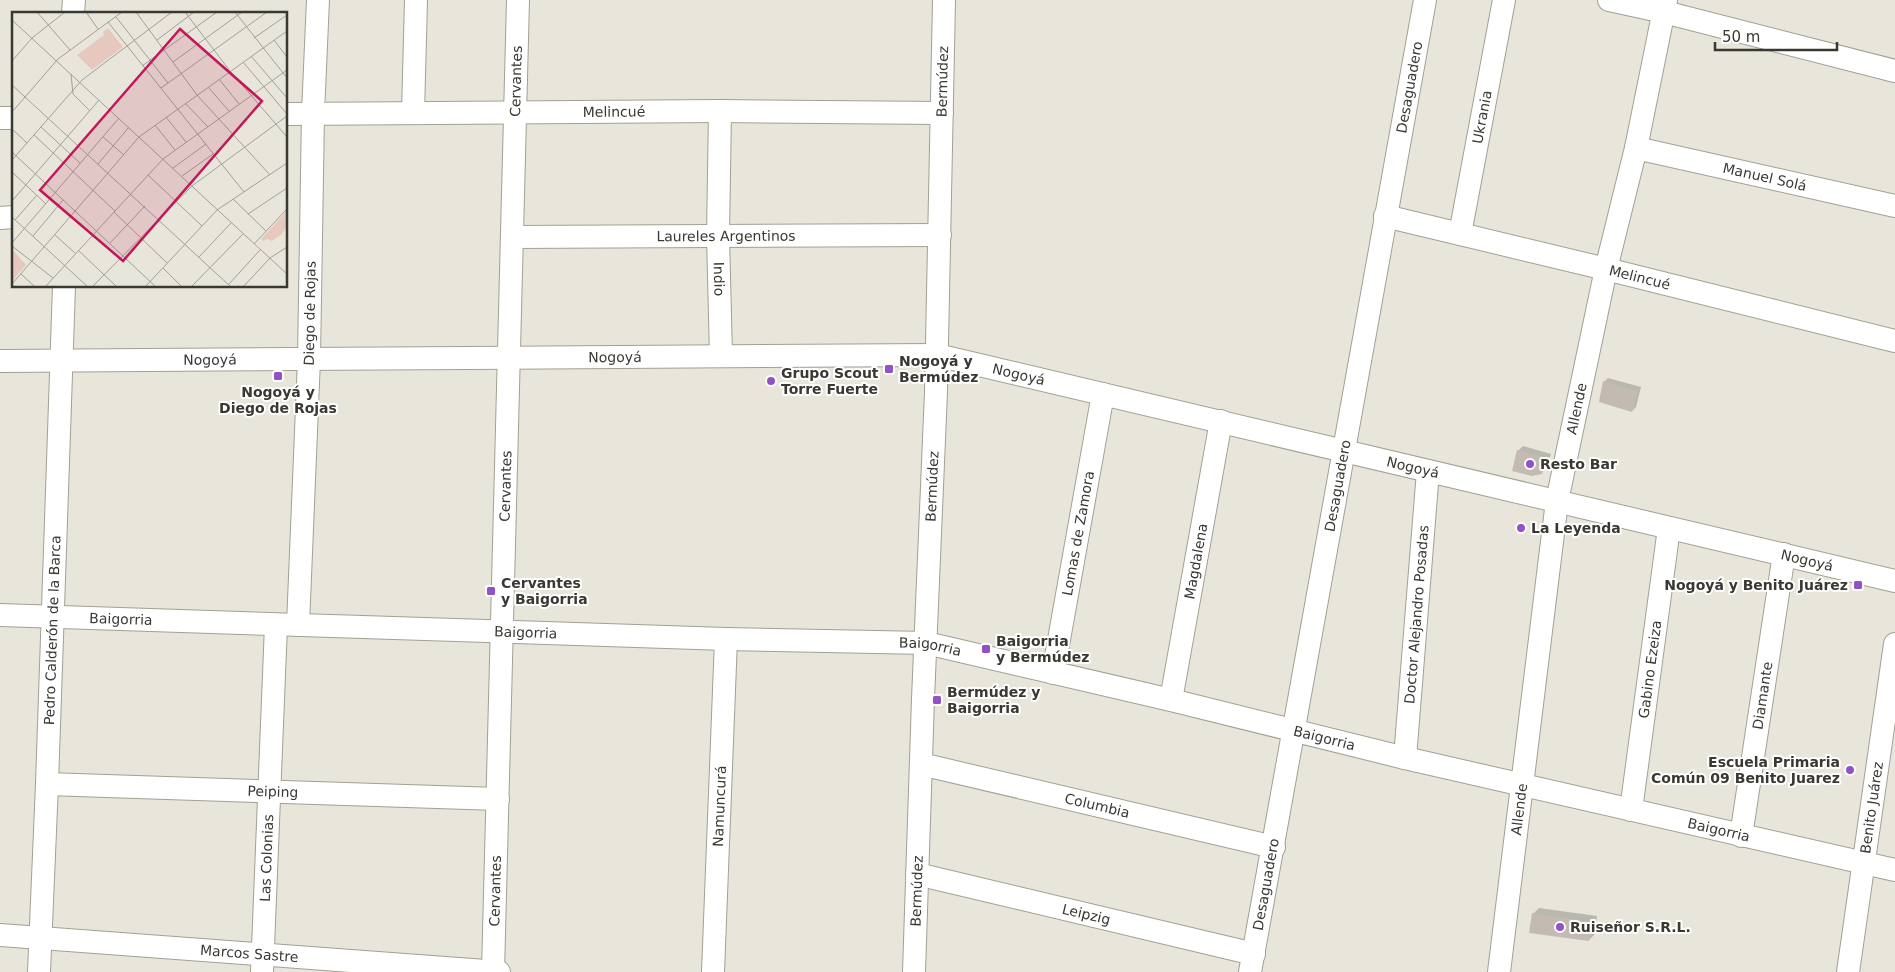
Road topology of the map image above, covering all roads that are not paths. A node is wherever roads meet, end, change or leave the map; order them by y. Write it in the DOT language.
graph roads {
  1 [pos="318,0"];
  2 [pos="416,0"];
  3 [pos="518,0"];
  4 [pos="944,0"];
  5 [pos="1425,0"];
  6 [pos="1504,0"];
  7 [pos="1609,0"];
  8 [pos="1665,6"];
  9 [pos="1895,71"];
  10 [pos="720,111"];
  11 [pos="413,112"];
  12 [pos="515,112"];
  13 [pos="313,113"];
  14 [pos="942,113"];
  15 [pos="288,114"];
  16 [pos="1636,148"];
  17 [pos="1895,206"];
  18 [pos="1385,216"];
  19 [pos="1460,234"];
  20 [pos="940,235"];
  21 [pos="718,236"];
  22 [pos="512,237"];
  23 [pos="1606,269"];
  24 [pos="64,288"];
  25 [pos="1895,341"];
  26 [pos="721,356"];
  27 [pos="937,356"];
  28 [pos="509,358"];
  29 [pos="309,359"];
  30 [pos="61,360"];
  31 [pos="0,361"];
  32 [pos="1103,394"];
  33 [pos="1220,421"];
  34 [pos="1344,452"];
  35 [pos="1428,471"];
  36 [pos="1557,501"];
  37 [pos="1669,528"];
  38 [pos="1784,554"];
  39 [pos="1895,581"];
  40 [pos="0,615"];
  41 [pos="51,616"];
  42 [pos="287,625"];
  43 [pos="502,631"];
  44 [pos="726,639"];
  45 [pos="926,643"];
  46 [pos="1895,644"];
  47 [pos="1053,673"];
  48 [pos="1171,700"];
  49 [pos="1295,731"];
  50 [pos="1405,758"];
  51 [pos="921,764"];
  52 [pos="47,784"];
  53 [pos="1521,785"];
  54 [pos="269,790"];
  55 [pos="498,799"];
  56 [pos="1630,810"];
  57 [pos="1742,836"];
  58 [pos="1274,847"];
  59 [pos="1864,862"];
  60 [pos="1895,870"];
  61 [pos="917,874"];
  62 [pos="0,935"];
  63 [pos="40,938"];
  64 [pos="262,963"];
  65 [pos="1252,963"];
  66 [pos="39,972"];
  67 [pos="493,972"];
  68 [pos="499,972"];
  69 [pos="713,972"];
  70 [pos="914,972"];
  71 [pos="1499,972"];
  72 [pos="1848,972"];
  1 -- 13 [label="street, Diego de Rojas"];
  2 -- 11 [label="street"];
  3 -- 12 [label="street, Cervantes"];
  4 -- 14 [label="street, Bermúdez"];
  5 -- 18 [label="street, Desaguadero"];
  6 -- 19 [label="street, Ukrania"];
  7 -- 8 [label="street"];
  8 -- 9 [label="street"];
  8 -- 16 [label="street, Allende"];
  10 -- 12 [label="street, Melincué"];
  10 -- 14 [label="street, Melincué"];
  10 -- 21 [label="street, Indio"];
  11 -- 12 [label="street, Melincué"];
  11 -- 13 [label="street, Melincué"];
  12 -- 22 [label="street, Cervantes"];
  13 -- 15 [label="street, Melincué"];
  13 -- 29 [label="street, Diego de Rojas"];
  14 -- 20 [label="street, Bermúdez"];
  16 -- 17 [label="street, Manuel Solá"];
  16 -- 23 [label="street, Allende"];
  18 -- 19 [label="street, Melincué"];
  18 -- 34 [label="street, Desaguadero"];
  19 -- 23 [label="street, Melincué"];
  20 -- 21 [label="street, Laureles Argentinos"];
  20 -- 27 [label="street, Bermúdez"];
  21 -- 22 [label="street, Laureles Argentinos"];
  21 -- 26 [label="street, Indio"];
  22 -- 28 [label="street, Cervantes"];
  23 -- 25 [label="street, Melincué"];
  23 -- 36 [label="street, Allende"];
  24 -- 30 [label="street, Pedro Calderón de la Barca"];
  26 -- 27 [label="street, Nogoyá"];
  26 -- 28 [label="street, Nogoyá"];
  27 -- 32 [label="street, Nogoyá"];
  27 -- 45 [label="street, Bermúdez"];
  28 -- 29 [label="street, Nogoyá"];
  28 -- 43 [label="street, Cervantes"];
  29 -- 30 [label="street, Nogoyá"];
  29 -- 42 [label="street, Diego de Rojas"];
  30 -- 31 [label="street, Nogoyá"];
  30 -- 41 [label="street, Pedro Calderón de la Barca"];
  32 -- 33 [label="street, Nogoyá"];
  32 -- 47 [label="street, Lomas de Zamora"];
  33 -- 34 [label="street, Nogoyá"];
  33 -- 48 [label="street, Magdalena"];
  34 -- 35 [label="street, Nogoyá"];
  34 -- 49 [label="street, Desaguadero"];
  35 -- 36 [label="street, Nogoyá"];
  35 -- 50 [label="street, Doctor Alejandro Posadas"];
  36 -- 37 [label="street, Nogoyá"];
  36 -- 53 [label="street, Allende"];
  37 -- 38 [label="street, Nogoyá"];
  37 -- 56 [label="street, Gabino Ezeiza"];
  38 -- 39 [label="street, Nogoyá"];
  38 -- 57 [label="street, Diamante"];
  40 -- 41 [label="street, Baigorria"];
  41 -- 42 [label="street, Baigorria"];
  41 -- 52 [label="street, Pedro Calderón de la Barca"];
  42 -- 43 [label="street, Baigorria"];
  42 -- 54 [label="street, Las Colonias"];
  43 -- 44 [label="street, Baigorria"];
  43 -- 55 [label="street, Cervantes"];
  44 -- 45 [label="street, Baigorria"];
  44 -- 69 [label="street, Namuncurá"];
  45 -- 47 [label="street, Baigorria"];
  45 -- 51 [label="street, Bermúdez"];
  46 -- 59 [label="street, Benito Juárez"];
  47 -- 48 [label="street, Baigorria"];
  48 -- 49 [label="street, Baigorria"];
  49 -- 50 [label="street, Baigorria"];
  49 -- 58 [label="street, Desaguadero"];
  50 -- 53 [label="street, Baigorria"];
  51 -- 58 [label="street, Columbia"];
  51 -- 61 [label="street, Bermúdez"];
  52 -- 54 [label="street, Peiping"];
  52 -- 63 [label="street, Pedro Calderón de la Barca"];
  53 -- 56 [label="street, Baigorria"];
  53 -- 71 [label="street, Allende"];
  54 -- 55 [label="street, Peiping"];
  54 -- 64 [label="street, Las Colonias"];
  55 -- 67 [label="street, Cervantes"];
  56 -- 57 [label="street, Baigorria"];
  57 -- 59 [label="street, Baigorria"];
  58 -- 65 [label="street, Desaguadero"];
  59 -- 60 [label="street, Baigorria"];
  59 -- 72 [label="street, Benito Juárez"];
  61 -- 65 [label="street, Leipzig"];
  61 -- 70 [label="street, Bermúdez"];
  62 -- 63 [label="street, Marcos Sastre"];
  63 -- 64 [label="street, Marcos Sastre"];
  63 -- 66 [label="street, Pedro Calderón de la Barca"];
  64 -- 67 [label="street, Marcos Sastre"];
  67 -- 68 [label="street, Marcos Sastre"];
}
